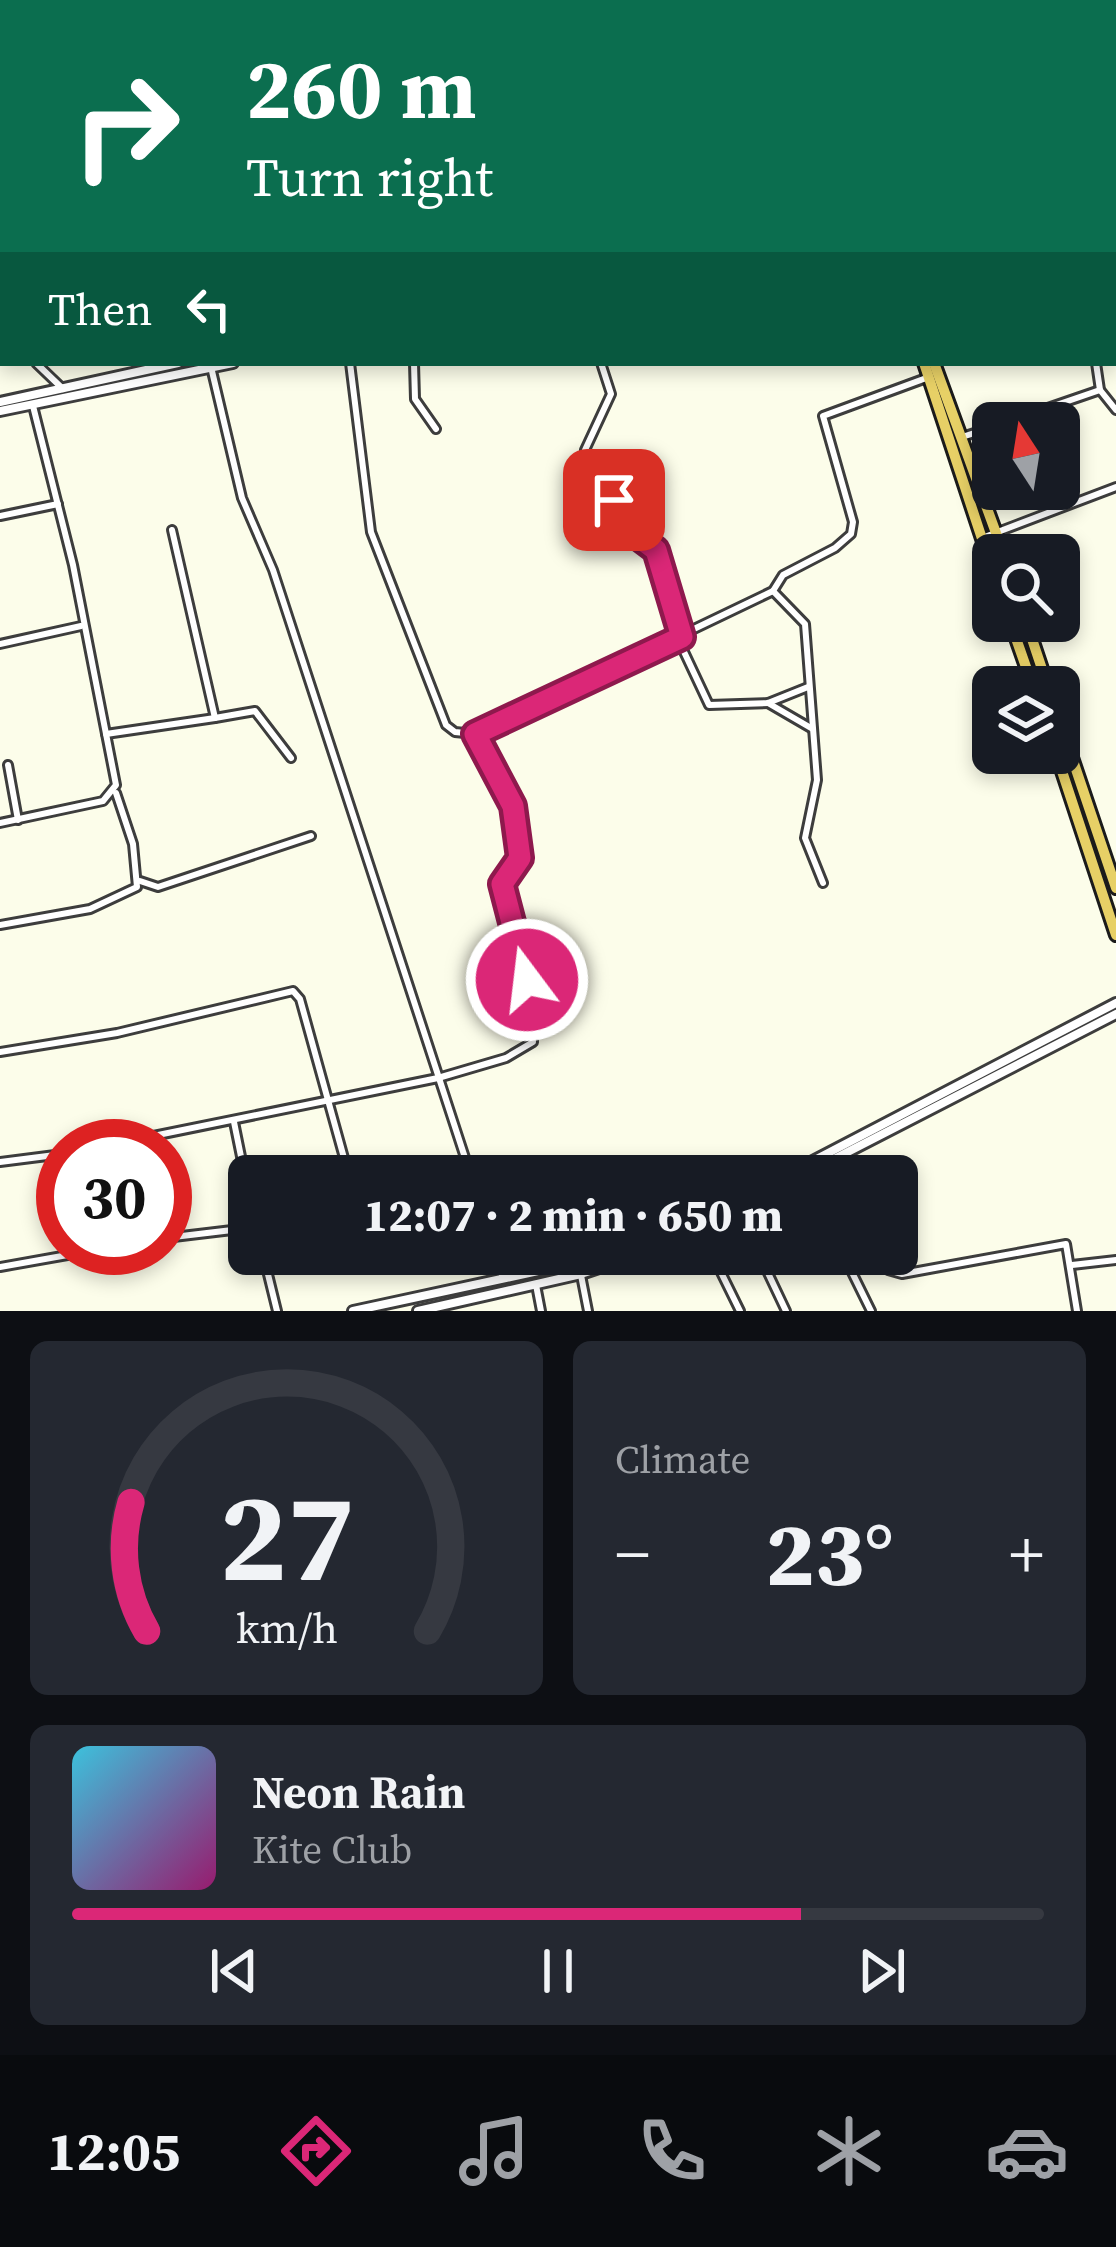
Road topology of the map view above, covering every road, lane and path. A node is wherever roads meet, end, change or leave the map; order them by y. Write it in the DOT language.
graph roads {
  1 [pos="40,366"];
  2 [pos="149,366"];
  3 [pos="220,366"];
  4 [pos="350,366"];
  5 [pos="414,366"];
  6 [pos="602,366"];
  7 [pos="925,366"];
  8 [pos="935,366"];
  9 [pos="1096,366"];
  10 [pos="212,368"];
  11 [pos="135,377"];
  12 [pos="929,377"];
  13 [pos="62,389"];
  14 [pos="1100,390"];
  15 [pos="32,400"];
  16 [pos="1065,402"];
  17 [pos="0,407"];
  18 [pos="1116,410"];
  19 [pos="436,429"];
  20 [pos="972,434"];
  21 [pos="960,438"];
  22 [pos="1116,487"];
  23 [pos="58,504"];
  24 [pos="0,516"];
  25 [pos="172,530"];
  26 [pos="996,533"];
  27 [pos="981,534"];
  28 [pos="772,592"];
  29 [pos="81,626"];
  30 [pos="680,638"];
  31 [pos="0,644"];
  32 [pos="808,687"];
  33 [pos="768,703"];
  34 [pos="215,718"];
  35 [pos="811,728"];
  36 [pos="106,734"];
  37 [pos="475,734"];
  38 [pos="291,758"];
  39 [pos="8,765"];
  40 [pos="1063,774"];
  41 [pos="1078,774"];
  42 [pos="115,792"];
  43 [pos="18,820"];
  44 [pos="0,823"];
  45 [pos="311,836"];
  46 [pos="140,881"];
  47 [pos="823,884"];
  48 [pos="1116,888"];
  49 [pos="0,925"];
  50 [pos="1116,935"];
  51 [pos="1116,1004"];
  52 [pos="1116,1015"];
  53 [pos="0,1052"];
  54 [pos="438,1078"];
  55 [pos="327,1100"];
  56 [pos="234,1123"];
  57 [pos="192,1130"];
  58 [pos="241,1155"];
  59 [pos="343,1155"];
  60 [pos="464,1155"];
  61 [pos="825,1155"];
  62 [pos="843,1155"];
  63 [pos="36,1157"];
  64 [pos="0,1162"];
  65 [pos="228,1230"];
  66 [pos="192,1235"];
  67 [pos="1116,1260"];
  68 [pos="36,1261"];
  69 [pos="1072,1265"];
  70 [pos="0,1267"];
  71 [pos="918,1271"];
  72 [pos="268,1275"];
  73 [pos="501,1275"];
  74 [pos="545,1275"];
  75 [pos="565,1275"];
  76 [pos="581,1275"];
  77 [pos="722,1275"];
  78 [pos="769,1275"];
  79 [pos="853,1275"];
  80 [pos="503,1281"];
  81 [pos="536,1285"];
  82 [pos="277,1311"];
  83 [pos="353,1311"];
  84 [pos="418,1311"];
  85 [pos="541,1311"];
  86 [pos="588,1311"];
  87 [pos="740,1311"];
  88 [pos="786,1311"];
  89 [pos="871,1311"];
  90 [pos="1077,1311"];
  1 -- 13 [label="street"];
  2 -- 11 [label="street"];
  3 -- 10 [label="street"];
  4 -- 37 [label="street"];
  5 -- 19 [label="street"];
  6 -- 30 [label="street"];
  7 -- 12 [label="highway"];
  8 -- 21 [label="highway"];
  9 -- 14 [label="street"];
  10 -- 11 [label="street"];
  10 -- 54 [label="street"];
  11 -- 13 [label="street"];
  11 -- 15 [label="street"];
  12 -- 27 [label="highway"];
  12 -- 28 [label="street"];
  13 -- 15 [label="street"];
  14 -- 16 [label="street"];
  14 -- 18 [label="street"];
  15 -- 17 [label="street"];
  15 -- 23 [label="street"];
  20 -- 21 [label="street"];
  21 -- 26 [label="highway"];
  22 -- 26 [label="street"];
  23 -- 24 [label="street"];
  23 -- 29 [label="street"];
  25 -- 34 [label="street"];
  28 -- 30 [label="street"];
  28 -- 32 [label="street"];
  29 -- 31 [label="street"];
  29 -- 36 [label="street"];
  30 -- 33 [label="street"];
  30 -- 37 [label="street"];
  32 -- 33 [label="street"];
  32 -- 35 [label="street"];
  33 -- 35 [label="street"];
  34 -- 36 [label="street"];
  34 -- 38 [label="street"];
  35 -- 47 [label="street"];
  36 -- 42 [label="street"];
  37 -- 54 [label="street"];
  39 -- 43 [label="street"];
  40 -- 50 [label="highway"];
  41 -- 48 [label="highway"];
  42 -- 43 [label="street"];
  42 -- 46 [label="street"];
  43 -- 44 [label="street"];
  45 -- 46 [label="street"];
  46 -- 49 [label="street"];
  51 -- 61 [label="street"];
  52 -- 62 [label="street"];
  53 -- 55 [label="street"];
  54 -- 55 [label="street"];
  54 -- 60 [label="street"];
  55 -- 56 [label="street"];
  55 -- 59 [label="street"];
  56 -- 57 [label="street"];
  56 -- 58 [label="street"];
  63 -- 64 [label="street"];
  65 -- 66 [label="street"];
  67 -- 69 [label="street"];
  68 -- 70 [label="street"];
  69 -- 71 [label="street"];
  69 -- 90 [label="street"];
  72 -- 82 [label="street"];
  73 -- 80 [label="street"];
  74 -- 80 [label="street"];
  75 -- 81 [label="street"];
  76 -- 86 [label="street"];
  77 -- 87 [label="street"];
  78 -- 88 [label="street"];
  79 -- 89 [label="street"];
  80 -- 83 [label="street"];
  81 -- 84 [label="street"];
  81 -- 85 [label="street"];
}
